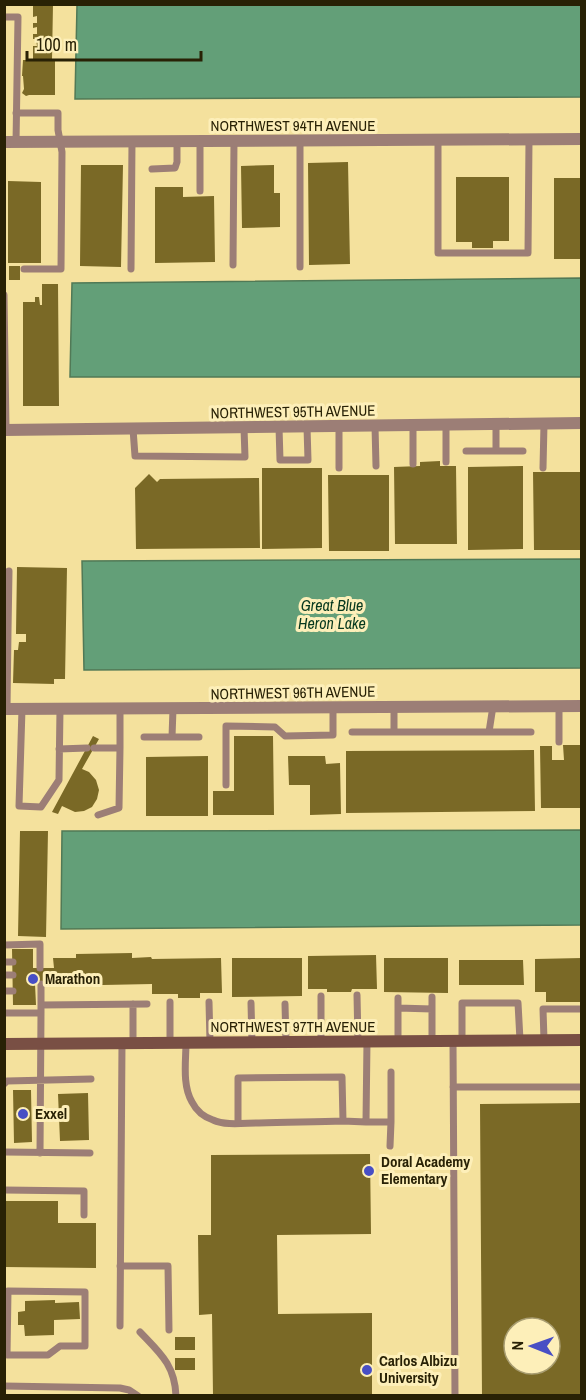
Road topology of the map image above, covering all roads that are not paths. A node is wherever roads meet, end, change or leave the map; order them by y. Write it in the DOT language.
graph roads {
  1 [pos="4,17"];
  2 [pos="16,113"];
  3 [pos="582,139"];
  4 [pos="300,140"];
  5 [pos="438,140"];
  6 [pos="528,140"];
  7 [pos="132,141"];
  8 [pos="177,141"];
  9 [pos="200,141"];
  10 [pos="234,141"];
  11 [pos="10,142"];
  12 [pos="61,142"];
  13 [pos="152,169"];
  14 [pos="200,191"];
  15 [pos="233,265"];
  16 [pos="300,267"];
  17 [pos="24,269"];
  18 [pos="131,269"];
  19 [pos="4,295"];
  20 [pos="5,360"];
  21 [pos="582,423"];
  22 [pos="544,424"];
  23 [pos="446,425"];
  24 [pos="496,425"];
  25 [pos="375,426"];
  26 [pos="413,426"];
  27 [pos="279,427"];
  28 [pos="307,427"];
  29 [pos="339,427"];
  30 [pos="244,428"];
  31 [pos="133,429"];
  32 [pos="5,430"];
  33 [pos="466,451"];
  34 [pos="496,451"];
  35 [pos="523,451"];
  36 [pos="446,462"];
  37 [pos="413,464"];
  38 [pos="376,466"];
  39 [pos="339,468"];
  40 [pos="543,468"];
  41 [pos="9,571"];
  42 [pos="6,631"];
  43 [pos="558,705"];
  44 [pos="493,706"];
  45 [pos="582,706"];
  46 [pos="394,707"];
  47 [pos="120,708"];
  48 [pos="333,708"];
  49 [pos="6,709"];
  50 [pos="22,709"];
  51 [pos="60,709"];
  52 [pos="173,709"];
  53 [pos="352,732"];
  54 [pos="394,732"];
  55 [pos="489,732"];
  56 [pos="531,732"];
  57 [pos="144,736"];
  58 [pos="172,736"];
  59 [pos="199,737"];
  60 [pos="559,742"];
  61 [pos="59,748"];
  62 [pos="120,748"];
  63 [pos="226,785"];
  64 [pos="98,815"];
  65 [pos="4,945"];
  66 [pos="38,963"];
  67 [pos="39,988"];
  68 [pos="4,991"];
  69 [pos="13,991"];
  70 [pos="357,995"];
  71 [pos="321,996"];
  72 [pos="432,997"];
  73 [pos="398,998"];
  74 [pos="170,1002"];
  75 [pos="209,1002"];
  76 [pos="251,1003"];
  77 [pos="133,1004"];
  78 [pos="147,1004"];
  79 [pos="285,1004"];
  80 [pos="398,1008"];
  81 [pos="41,1009"];
  82 [pos="432,1009"];
  83 [pos="582,1009"];
  84 [pos="4,1013"];
  85 [pos="520,1040"];
  86 [pos="544,1040"];
  87 [pos="582,1040"];
  88 [pos="363,1041"];
  89 [pos="398,1041"];
  90 [pos="432,1041"];
  91 [pos="457,1041"];
  92 [pos="170,1042"];
  93 [pos="186,1042"];
  94 [pos="210,1042"];
  95 [pos="252,1042"];
  96 [pos="286,1042"];
  97 [pos="321,1042"];
  98 [pos="40,1043"];
  99 [pos="128,1043"];
  100 [pos="4,1044"];
  101 [pos="391,1072"];
  102 [pos="40,1079"];
  103 [pos="91,1079"];
  104 [pos="4,1084"];
  105 [pos="453,1087"];
  106 [pos="582,1087"];
  107 [pos="343,1121"];
  108 [pos="366,1122"];
  109 [pos="391,1122"];
  110 [pos="238,1123"];
  111 [pos="390,1146"];
  112 [pos="4,1152"];
  113 [pos="40,1153"];
  114 [pos="90,1153"];
  115 [pos="4,1190"];
  116 [pos="84,1215"];
  117 [pos="120,1266"];
  118 [pos="6,1319"];
  119 [pos="120,1326"];
  120 [pos="169,1330"];
  121 [pos="140,1332"];
  122 [pos="4,1386"];
  123 [pos="138,1395"];
  124 [pos="176,1395"];
  125 [pos="455,1395"];
  1 -- 2 [label="lane"];
  2 -- 11 [label="lane"];
  2 -- 12 [label="lane"];
  3 -- 6 [label="street, NORTHWEST 94TH AVENUE"];
  4 -- 5 [label="street, NORTHWEST 94TH AVENUE"];
  4 -- 10 [label="street, NORTHWEST 94TH AVENUE"];
  4 -- 16 [label="lane"];
  5 -- 6 [label="street, NORTHWEST 94TH AVENUE"];
  5 -- 6 [label="lane"];
  7 -- 8 [label="street, NORTHWEST 94TH AVENUE"];
  7 -- 12 [label="street, NORTHWEST 94TH AVENUE"];
  7 -- 18 [label="lane"];
  8 -- 9 [label="street, NORTHWEST 94TH AVENUE"];
  8 -- 13 [label="lane"];
  9 -- 10 [label="street, NORTHWEST 94TH AVENUE"];
  9 -- 14 [label="lane"];
  10 -- 15 [label="lane"];
  11 -- 12 [label="street, NORTHWEST 94TH AVENUE"];
  12 -- 17 [label="lane"];
  19 -- 20 [label="lane"];
  20 -- 32 [label="lane"];
  21 -- 22 [label="street, NORTHWEST 95TH AVENUE"];
  22 -- 24 [label="street, NORTHWEST 95TH AVENUE"];
  22 -- 40 [label="lane"];
  23 -- 24 [label="street, NORTHWEST 95TH AVENUE"];
  23 -- 26 [label="street, NORTHWEST 95TH AVENUE"];
  23 -- 36 [label="lane"];
  24 -- 34 [label="lane"];
  25 -- 26 [label="street, NORTHWEST 95TH AVENUE"];
  25 -- 29 [label="street, NORTHWEST 95TH AVENUE"];
  25 -- 38 [label="lane"];
  26 -- 37 [label="lane"];
  27 -- 28 [label="street, NORTHWEST 95TH AVENUE"];
  27 -- 28 [label="lane"];
  27 -- 30 [label="street, NORTHWEST 95TH AVENUE"];
  28 -- 29 [label="street, NORTHWEST 95TH AVENUE"];
  29 -- 39 [label="lane"];
  30 -- 31 [label="street, NORTHWEST 95TH AVENUE"];
  30 -- 31 [label="lane"];
  31 -- 32 [label="street, NORTHWEST 95TH AVENUE"];
  33 -- 34 [label="lane"];
  34 -- 35 [label="lane"];
  41 -- 42 [label="lane"];
  42 -- 49 [label="lane"];
  43 -- 44 [label="street, NORTHWEST 96TH AVENUE"];
  43 -- 45 [label="street, NORTHWEST 96TH AVENUE"];
  43 -- 60 [label="lane"];
  44 -- 46 [label="street, NORTHWEST 96TH AVENUE"];
  44 -- 55 [label="lane"];
  46 -- 48 [label="street, NORTHWEST 96TH AVENUE"];
  46 -- 54 [label="lane"];
  47 -- 51 [label="street, NORTHWEST 96TH AVENUE"];
  47 -- 52 [label="street, NORTHWEST 96TH AVENUE"];
  47 -- 62 [label="lane"];
  48 -- 52 [label="street, NORTHWEST 96TH AVENUE"];
  48 -- 63 [label="lane"];
  49 -- 50 [label="street, NORTHWEST 96TH AVENUE"];
  50 -- 51 [label="street, NORTHWEST 96TH AVENUE"];
  50 -- 61 [label="lane"];
  51 -- 61 [label="lane"];
  52 -- 58 [label="lane"];
  53 -- 54 [label="lane"];
  54 -- 55 [label="lane"];
  55 -- 56 [label="lane"];
  57 -- 58 [label="lane"];
  58 -- 59 [label="lane"];
  61 -- 62 [label="lane"];
  62 -- 64 [label="lane"];
  65 -- 66 [label="lane"];
  67 -- 81 [label="lane"];
  68 -- 69 [label="lane"];
  70 -- 88 [label="lane"];
  71 -- 97 [label="lane"];
  72 -- 82 [label="lane"];
  73 -- 80 [label="lane"];
  74 -- 92 [label="lane"];
  75 -- 94 [label="lane"];
  76 -- 95 [label="lane"];
  77 -- 78 [label="lane"];
  77 -- 81 [label="lane"];
  77 -- 99 [label="lane"];
  79 -- 96 [label="lane"];
  80 -- 82 [label="lane"];
  80 -- 89 [label="lane"];
  81 -- 84 [label="lane"];
  81 -- 98 [label="lane"];
  82 -- 90 [label="lane"];
  83 -- 86 [label="lane"];
  85 -- 86 [label="street, NORTHWEST 97TH AVENUE"];
  85 -- 91 [label="street, NORTHWEST 97TH AVENUE"];
  85 -- 91 [label="lane"];
  86 -- 87 [label="street, NORTHWEST 97TH AVENUE"];
  88 -- 89 [label="street, NORTHWEST 97TH AVENUE"];
  88 -- 97 [label="street, NORTHWEST 97TH AVENUE"];
  88 -- 108 [label="lane"];
  89 -- 90 [label="street, NORTHWEST 97TH AVENUE"];
  90 -- 91 [label="street, NORTHWEST 97TH AVENUE"];
  91 -- 105 [label="lane"];
  92 -- 93 [label="street, NORTHWEST 97TH AVENUE"];
  92 -- 99 [label="street, NORTHWEST 97TH AVENUE"];
  93 -- 94 [label="street, NORTHWEST 97TH AVENUE"];
  93 -- 110 [label="lane"];
  94 -- 95 [label="street, NORTHWEST 97TH AVENUE"];
  95 -- 96 [label="street, NORTHWEST 97TH AVENUE"];
  96 -- 97 [label="street, NORTHWEST 97TH AVENUE"];
  98 -- 99 [label="street, NORTHWEST 97TH AVENUE"];
  98 -- 100 [label="street, NORTHWEST 97TH AVENUE"];
  98 -- 102 [label="lane"];
  99 -- 117 [label="lane"];
  101 -- 109 [label="lane"];
  102 -- 103 [label="lane"];
  102 -- 104 [label="lane"];
  102 -- 113 [label="lane"];
  105 -- 106 [label="lane"];
  105 -- 125 [label="lane"];
  107 -- 108 [label="lane"];
  107 -- 110 [label="lane"];
  107 -- 110 [label="lane"];
  108 -- 109 [label="lane"];
  109 -- 111 [label="lane"];
  112 -- 113 [label="lane"];
  113 -- 114 [label="lane"];
  115 -- 116 [label="lane"];
  117 -- 119 [label="lane"];
  117 -- 120 [label="lane"];
  118 -- 118 [label="lane"];
  121 -- 124 [label="lane"];
  122 -- 123 [label="lane"];
}
